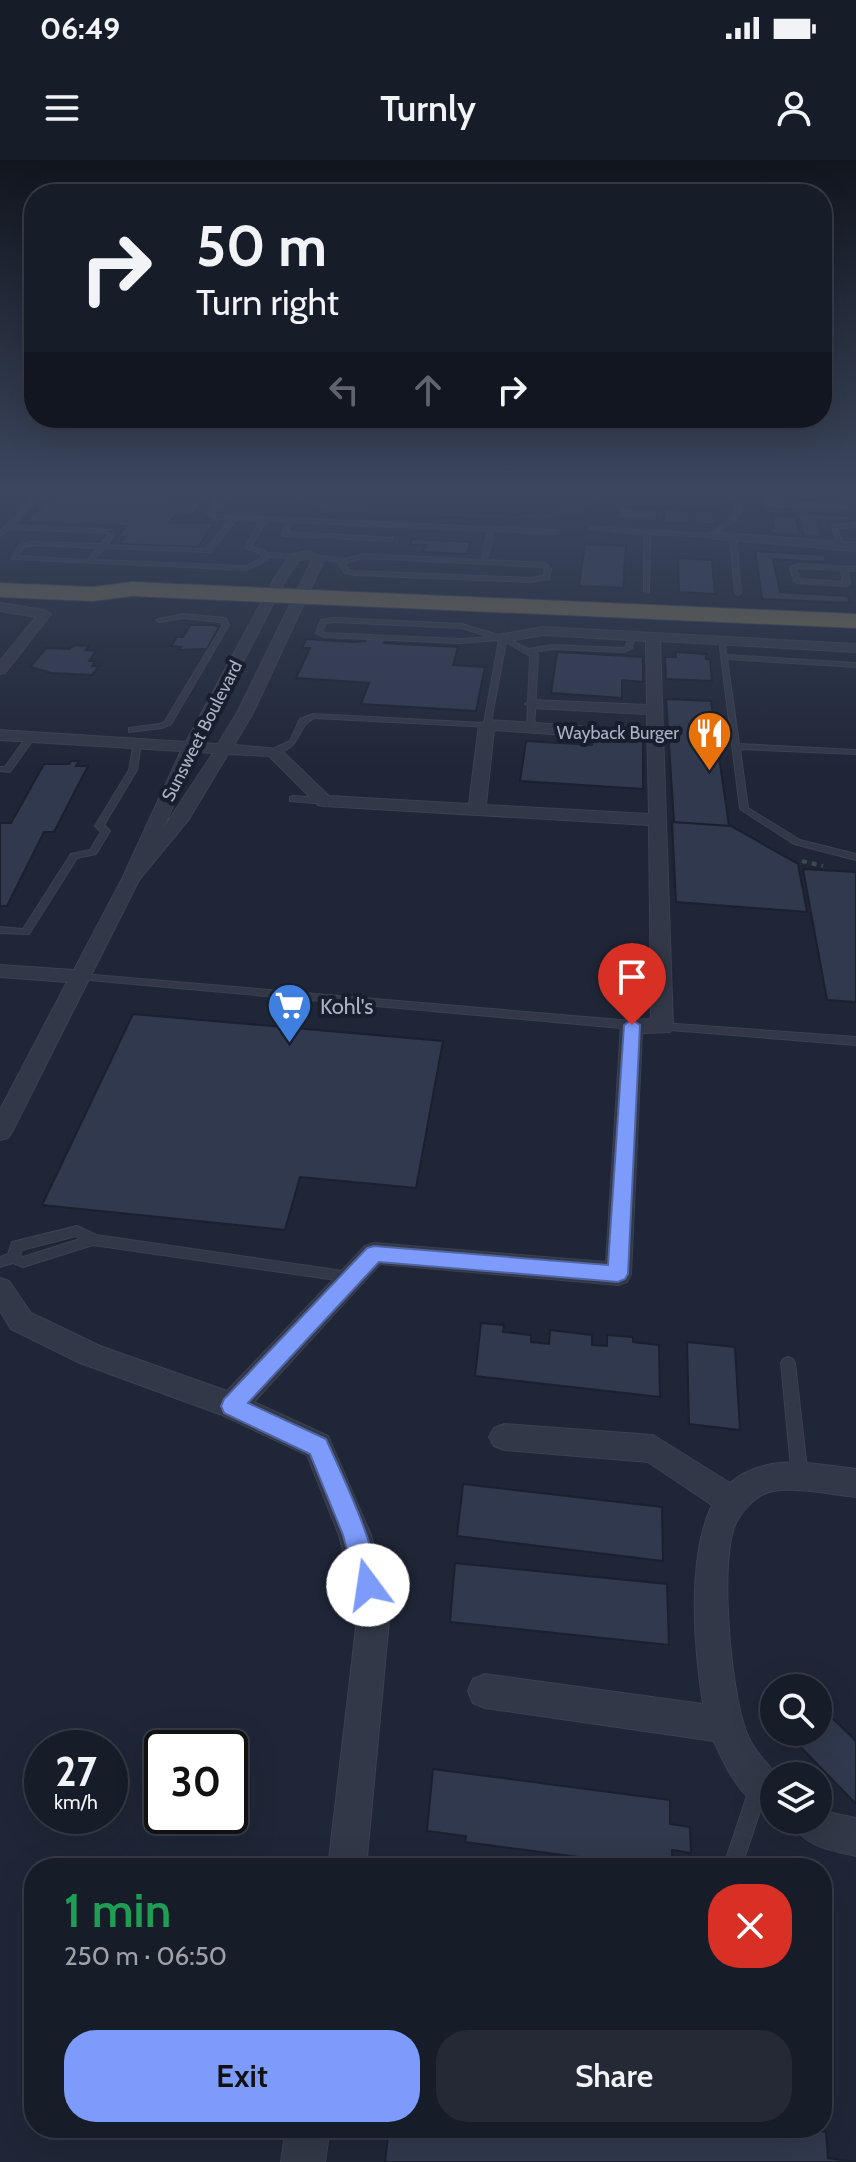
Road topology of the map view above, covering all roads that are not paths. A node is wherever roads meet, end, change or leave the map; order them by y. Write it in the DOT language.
graph roads {
  1 [pos="111,583"];
  2 [pos="279,583"];
  3 [pos="307,583"];
  4 [pos="647,583"];
  5 [pos="737,583"];
  6 [pos="132,589"];
  7 [pos="0,590"];
  8 [pos="647,591"];
  9 [pos="738,593"];
  10 [pos="271,596"];
  11 [pos="300,597"];
  12 [pos="0,607"];
  13 [pos="159,620"];
  14 [pos="856,621"];
  15 [pos="526,634"];
  16 [pos="642,637"];
  17 [pos="503,638"];
  18 [pos="721,641"];
  19 [pos="552,647"];
  20 [pos="856,648"];
  21 [pos="526,651"];
  22 [pos="723,657"];
  23 [pos="854,664"];
  24 [pos="0,670"];
  25 [pos="532,704"];
  26 [pos="655,710"];
  27 [pos="487,725"];
  28 [pos="531,728"];
  29 [pos="581,731"];
  30 [pos="0,735"];
  31 [pos="31,737"];
  32 [pos="134,737"];
  33 [pos="736,746"];
  34 [pos="191,747"];
  35 [pos="223,749"];
  36 [pos="274,752"];
  37 [pos="856,752"];
  38 [pos="0,769"];
  39 [pos="293,799"];
  40 [pos="324,801"];
  41 [pos="477,810"];
  42 [pos="658,820"];
  43 [pos="856,857"];
  44 [pos="131,879"];
  45 [pos="0,930"];
  46 [pos="0,971"];
  47 [pos="82,977"];
  48 [pos="632,1025"];
  49 [pos="662,1027"];
  50 [pos="856,1041"];
  51 [pos="0,1132"];
  52 [pos="6,1260"];
  53 [pos="353,1278"];
  54 [pos="0,1289"];
  55 [pos="788,1363"];
  56 [pos="232,1406"];
  57 [pos="504,1437"];
  58 [pos="800,1478"];
  59 [pos="856,1483"];
  60 [pos="732,1501"];
  61 [pos="485,1691"];
  62 [pos="727,1725"];
  63 [pos="760,1783"];
  64 [pos="760,1806"];
  65 [pos="832,1832"];
  66 [pos="856,1837"];
  67 [pos="348,1858"];
  68 [pos="737,1858"];
  69 [pos="307,2138"];
  70 [pos="303,2162"];
  1 -- 6 [label="highway"];
  2 -- 10 [label="street, Sunsweet Boulevard"];
  3 -- 11 [label="street, Sunsweet Boulevard"];
  4 -- 8 [label="lane"];
  5 -- 9 [label="lane"];
  6 -- 7 [label="highway"];
  6 -- 10 [label="highway"];
  10 -- 11 [label="highway"];
  10 -- 34 [label="street, Sunsweet Boulevard"];
  11 -- 14 [label="highway"];
  11 -- 35 [label="street, Sunsweet Boulevard"];
  12 -- 24 [label="street"];
  13 -- 32 [label="lane"];
  15 -- 16 [label="street"];
  15 -- 17 [label="street"];
  15 -- 19 [label="lane"];
  16 -- 18 [label="street"];
  16 -- 19 [label="lane"];
  16 -- 26 [label="street"];
  17 -- 17 [label="lane"];
  17 -- 21 [label="lane"];
  17 -- 27 [label="lane"];
  18 -- 20 [label="street"];
  18 -- 22 [label="lane"];
  19 -- 21 [label="lane"];
  21 -- 25 [label="lane"];
  22 -- 23 [label="lane"];
  22 -- 33 [label="lane"];
  25 -- 26 [label="street"];
  25 -- 28 [label="lane"];
  26 -- 42 [label="street"];
  27 -- 28 [label="street"];
  27 -- 36 [label="lane"];
  27 -- 41 [label="street"];
  28 -- 29 [label="street"];
  30 -- 31 [label="street"];
  31 -- 32 [label="street"];
  31 -- 38 [label="lane"];
  32 -- 34 [label="street"];
  32 -- 45 [label="lane"];
  33 -- 37 [label="lane"];
  33 -- 43 [label="lane"];
  34 -- 35 [label="street"];
  34 -- 44 [label="street, Sunsweet Boulevard"];
  35 -- 36 [label="street"];
  35 -- 44 [label="street, Sunsweet Boulevard"];
  36 -- 40 [label="street"];
  39 -- 40 [label="lane"];
  40 -- 41 [label="street"];
  41 -- 42 [label="street"];
  42 -- 49 [label="street"];
  44 -- 47 [label="street, Sunsweet Boulevard"];
  46 -- 47 [label="street"];
  47 -- 48 [label="lane"];
  47 -- 51 [label="street, Sunsweet Boulevard"];
  48 -- 49 [label="street"];
  48 -- 53 [label="street"];
  49 -- 50 [label="lane"];
  52 -- 53 [label="lane"];
  53 -- 56 [label="street"];
  54 -- 56 [label="street"];
  55 -- 58 [label="lane"];
  56 -- 67 [label="street"];
  57 -- 60 [label="street"];
  58 -- 59 [label="street"];
  58 -- 60 [label="street"];
  60 -- 62 [label="street"];
  61 -- 62 [label="street"];
  62 -- 63 [label="street"];
  64 -- 68 [label="lane"];
  65 -- 66 [label="street"];
  69 -- 70 [label="street"];
}
